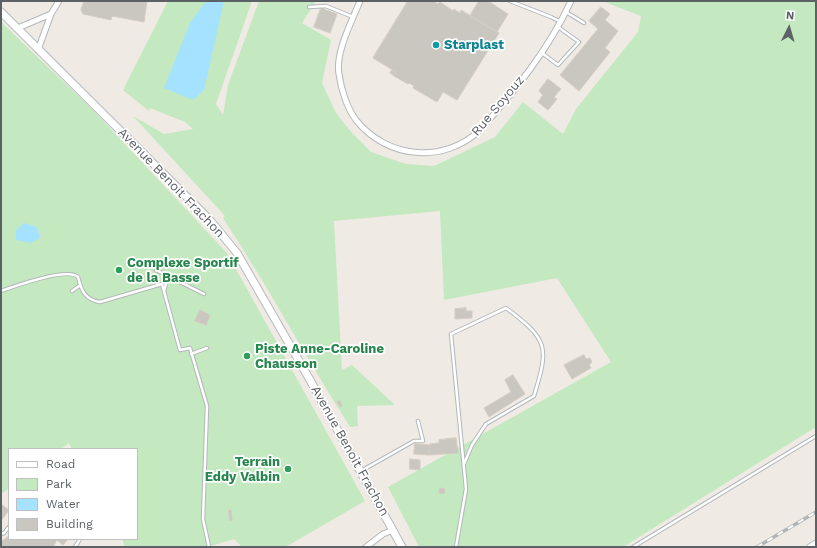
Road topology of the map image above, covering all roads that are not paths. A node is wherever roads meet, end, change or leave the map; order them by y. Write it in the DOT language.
graph roads {
  1 [pos="59,1"];
  2 [pos="360,1"];
  3 [pos="510,1"];
  4 [pos="571,1"];
  5 [pos="309,7"];
  6 [pos="1,12"];
  7 [pos="566,12"];
  8 [pos="51,14"];
  9 [pos="353,17"];
  10 [pos="584,23"];
  11 [pos="559,25"];
  12 [pos="18,28"];
  13 [pos="38,50"];
  14 [pos="542,53"];
  15 [pos="156,270"];
  16 [pos="172,278"];
  17 [pos="79,286"];
  18 [pos="1,291"];
  19 [pos="72,291"];
  20 [pos="164,292"];
  21 [pos="204,294"];
  22 [pos="207,348"];
  23 [pos="191,354"];
  24 [pos="418,421"];
  25 [pos="816,436"];
  26 [pos="464,464"];
  27 [pos="361,471"];
  28 [pos="393,530"];
  29 [pos="816,544"];
  30 [pos="209,547"];
  31 [pos="366,547"];
  32 [pos="402,547"];
  33 [pos="456,547"];
  34 [pos="633,547"];
  35 [pos="811,547"];
  1 -- 8 [label="street"];
  2 -- 9 [label="street, Rue Soyouz"];
  3 -- 11 [label="lane"];
  4 -- 7 [label="street, Rue Soyouz"];
  5 -- 9 [label="lane"];
  6 -- 12 [label="main road, Avenue Benoit Frachon"];
  7 -- 10 [label="lane"];
  7 -- 11 [label="street, Rue Soyouz"];
  8 -- 12 [label="street"];
  8 -- 13 [label="street"];
  9 -- 14 [label="street, Rue Soyouz"];
  11 -- 14 [label="street, Rue Soyouz"];
  11 -- 14 [label="lane"];
  12 -- 13 [label="main road, Avenue Benoit Frachon"];
  13 -- 27 [label="main road, Avenue Benoit Frachon"];
  15 -- 16 [label="lane"];
  16 -- 20 [label="lane"];
  16 -- 21 [label="lane"];
  17 -- 18 [label="lane"];
  17 -- 19 [label="lane"];
  17 -- 20 [label="lane"];
  20 -- 23 [label="lane"];
  22 -- 23 [label="lane"];
  23 -- 30 [label="lane"];
  24 -- 27 [label="lane"];
  25 -- 34 [label="lane"];
  26 -- 26 [label="lane"];
  26 -- 33 [label="lane"];
  27 -- 28 [label="main road, Avenue Benoit Frachon"];
  28 -- 31 [label="street"];
  28 -- 32 [label="main road, Avenue Benoit Frachon"];
  29 -- 35 [label="main road"];
}
